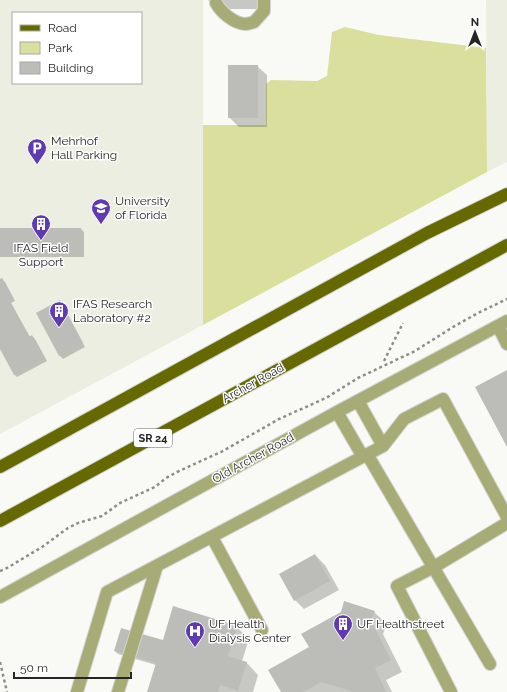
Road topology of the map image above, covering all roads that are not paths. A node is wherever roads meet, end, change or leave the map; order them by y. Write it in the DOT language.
graph roads {
  1 [pos="264,0"];
  2 [pos="216,3"];
  3 [pos="507,194"];
  4 [pos="507,245"];
  5 [pos="503,324"];
  6 [pos="507,344"];
  7 [pos="358,401"];
  8 [pos="338,412"];
  9 [pos="383,446"];
  10 [pos="365,455"];
  11 [pos="0,467"];
  12 [pos="507,517"];
  13 [pos="0,521"];
  14 [pos="507,523"];
  15 [pos="212,537"];
  16 [pos="157,566"];
  17 [pos="434,567"];
  18 [pos="0,597"];
  19 [pos="262,630"];
  20 [pos="490,664"];
  21 [pos="77,692"];
  22 [pos="118,692"];
  23 [pos="451,692"];
  1 -- 2 [label="street"];
  3 -- 11 [label="main road"];
  4 -- 13 [label="main road, Archer Road / SR 24"];
  5 -- 6 [label="street"];
  5 -- 7 [label="street, Old Archer Road"];
  7 -- 8 [label="street, Old Archer Road"];
  7 -- 9 [label="street"];
  8 -- 10 [label="street"];
  8 -- 18 [label="street, Old Archer Road"];
  9 -- 10 [label="street"];
  9 -- 12 [label="street"];
  10 -- 15 [label="street"];
  10 -- 17 [label="street"];
  14 -- 17 [label="street"];
  15 -- 16 [label="street"];
  15 -- 19 [label="street"];
  16 -- 21 [label="street"];
  16 -- 22 [label="street"];
  17 -- 20 [label="street"];
  17 -- 23 [label="street"];
}
